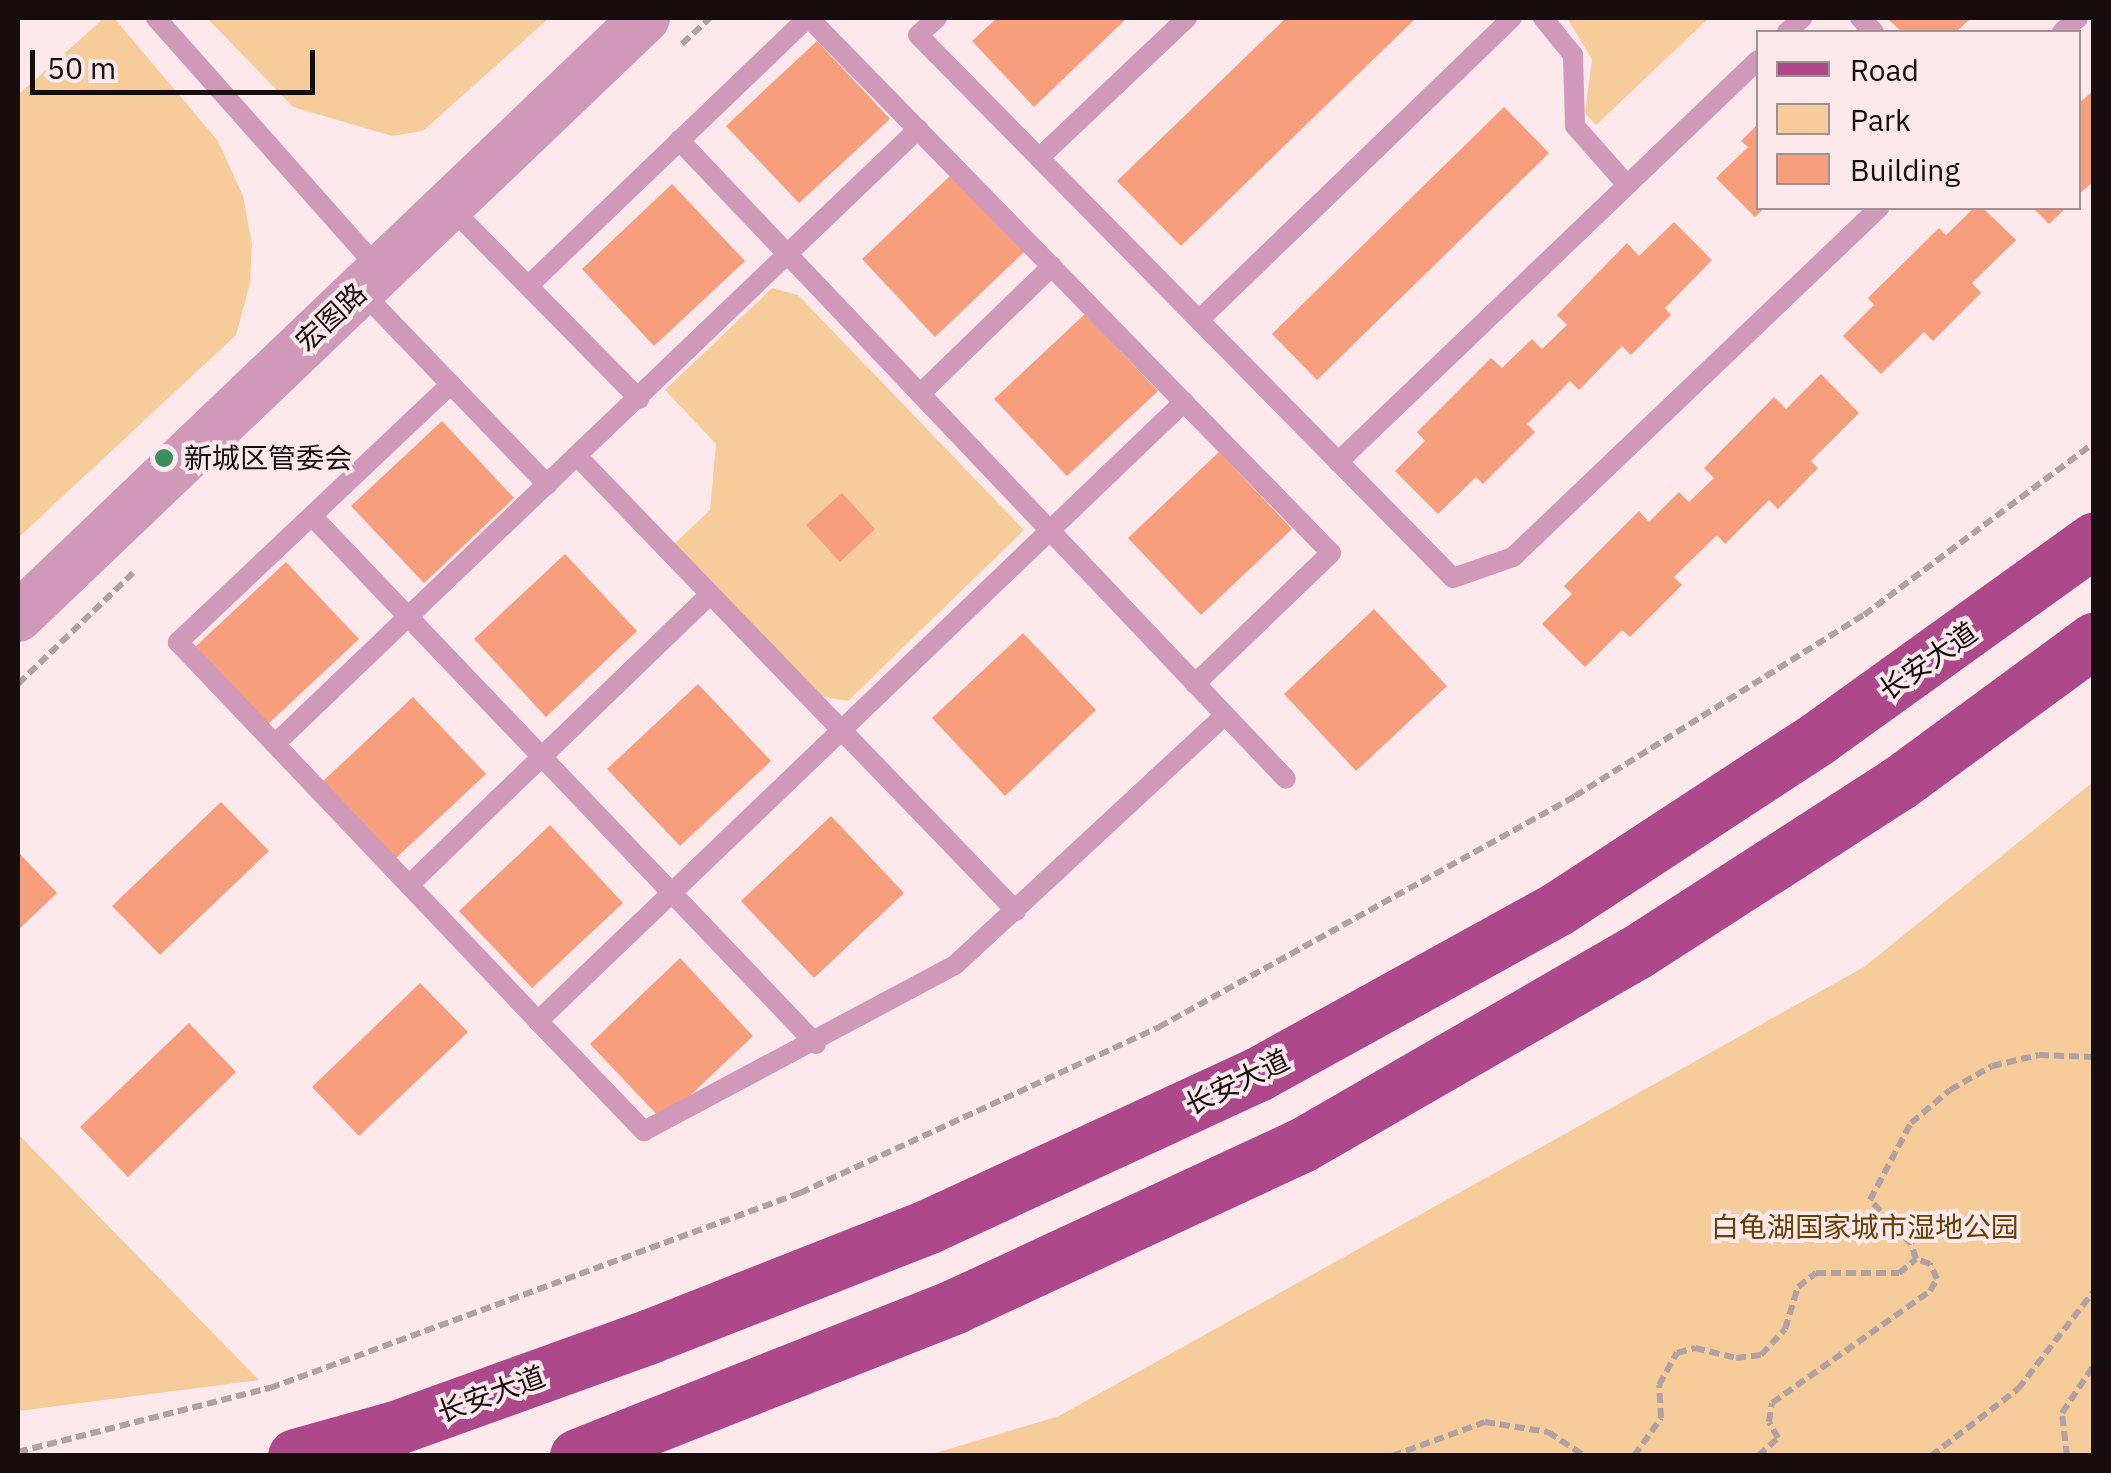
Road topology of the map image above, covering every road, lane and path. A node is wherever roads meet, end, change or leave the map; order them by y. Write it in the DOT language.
graph roads {
  1 [pos="156,18"];
  2 [pos="645,18"];
  3 [pos="808,18"];
  4 [pos="936,18"];
  5 [pos="1187,18"];
  6 [pos="1512,18"];
  7 [pos="1543,18"];
  8 [pos="1756,62"];
  9 [pos="918,129"];
  10 [pos="679,140"];
  11 [pos="1039,158"];
  12 [pos="1627,185"];
  13 [pos="448,206"];
  14 [pos="1877,210"];
  15 [pos="788,255"];
  16 [pos="1052,266"];
  17 [pos="370,280"];
  18 [pos="528,286"];
  19 [pos="1198,320"];
  20 [pos="451,384"];
  21 [pos="920,394"];
  22 [pos="639,398"];
  23 [pos="1184,402"];
  24 [pos="2094,443"];
  25 [pos="578,457"];
  26 [pos="1338,462"];
  27 [pos="548,484"];
  28 [pos="312,516"];
  29 [pos="1050,531"];
  30 [pos="2094,540"];
  31 [pos="710,594"];
  32 [pos="18,617"];
  33 [pos="408,617"];
  34 [pos="2094,640"];
  35 [pos="1195,684"];
  36 [pos="1225,714"];
  37 [pos="842,731"];
  38 [pos="274,744"];
  39 [pos="542,757"];
  40 [pos="1286,780"];
  41 [pos="409,885"];
  42 [pos="672,894"];
  43 [pos="1016,912"];
  44 [pos="538,1020"];
  45 [pos="816,1044"];
  46 [pos="2094,1057"];
  47 [pos="1916,1259"];
  48 [pos="2094,1291"];
  49 [pos="2094,1365"];
  50 [pos="18,1452"];
  51 [pos="296,1456"];
  52 [pos="577,1456"];
  53 [pos="1392,1456"];
  54 [pos="1586,1456"];
  55 [pos="1634,1456"];
  56 [pos="1758,1456"];
  57 [pos="1930,1456"];
  58 [pos="2067,1456"];
  1 -- 17 [label="lane"];
  2 -- 13 [label="street, 宏图路"];
  3 -- 9 [label="lane"];
  3 -- 10 [label="lane"];
  4 -- 11 [label="lane"];
  5 -- 11 [label="lane"];
  6 -- 19 [label="lane"];
  7 -- 12 [label="lane"];
  8 -- 12 [label="lane"];
  9 -- 15 [label="lane"];
  9 -- 16 [label="lane"];
  10 -- 15 [label="lane"];
  10 -- 18 [label="lane"];
  11 -- 19 [label="lane"];
  12 -- 26 [label="lane"];
  13 -- 17 [label="street, 宏图路"];
  13 -- 18 [label="lane"];
  14 -- 26 [label="lane"];
  15 -- 21 [label="lane"];
  15 -- 22 [label="lane"];
  16 -- 21 [label="lane"];
  16 -- 23 [label="lane"];
  17 -- 20 [label="lane"];
  17 -- 32 [label="street, 宏图路"];
  18 -- 22 [label="lane"];
  19 -- 26 [label="lane"];
  20 -- 27 [label="lane"];
  20 -- 28 [label="lane"];
  21 -- 29 [label="lane"];
  22 -- 25 [label="lane"];
  23 -- 29 [label="lane"];
  23 -- 35 [label="lane"];
  24 -- 50 [label="path"];
  25 -- 27 [label="lane"];
  25 -- 31 [label="lane"];
  27 -- 33 [label="lane"];
  28 -- 33 [label="lane"];
  28 -- 38 [label="lane"];
  29 -- 35 [label="lane"];
  29 -- 37 [label="lane"];
  30 -- 51 [label="main road, 长安大道"];
  31 -- 37 [label="lane"];
  31 -- 39 [label="lane"];
  33 -- 38 [label="lane"];
  33 -- 39 [label="lane"];
  34 -- 52 [label="main road"];
  35 -- 36 [label="lane"];
  36 -- 40 [label="lane"];
  36 -- 43 [label="lane"];
  37 -- 42 [label="lane"];
  37 -- 43 [label="lane"];
  38 -- 41 [label="lane"];
  39 -- 41 [label="lane"];
  39 -- 42 [label="lane"];
  41 -- 44 [label="lane"];
  42 -- 44 [label="lane"];
  42 -- 45 [label="lane"];
  43 -- 45 [label="lane"];
  44 -- 45 [label="lane"];
  46 -- 47 [label="path"];
  47 -- 55 [label="path"];
  47 -- 56 [label="path"];
  48 -- 57 [label="path"];
  49 -- 58 [label="path"];
  53 -- 54 [label="path"];
}
